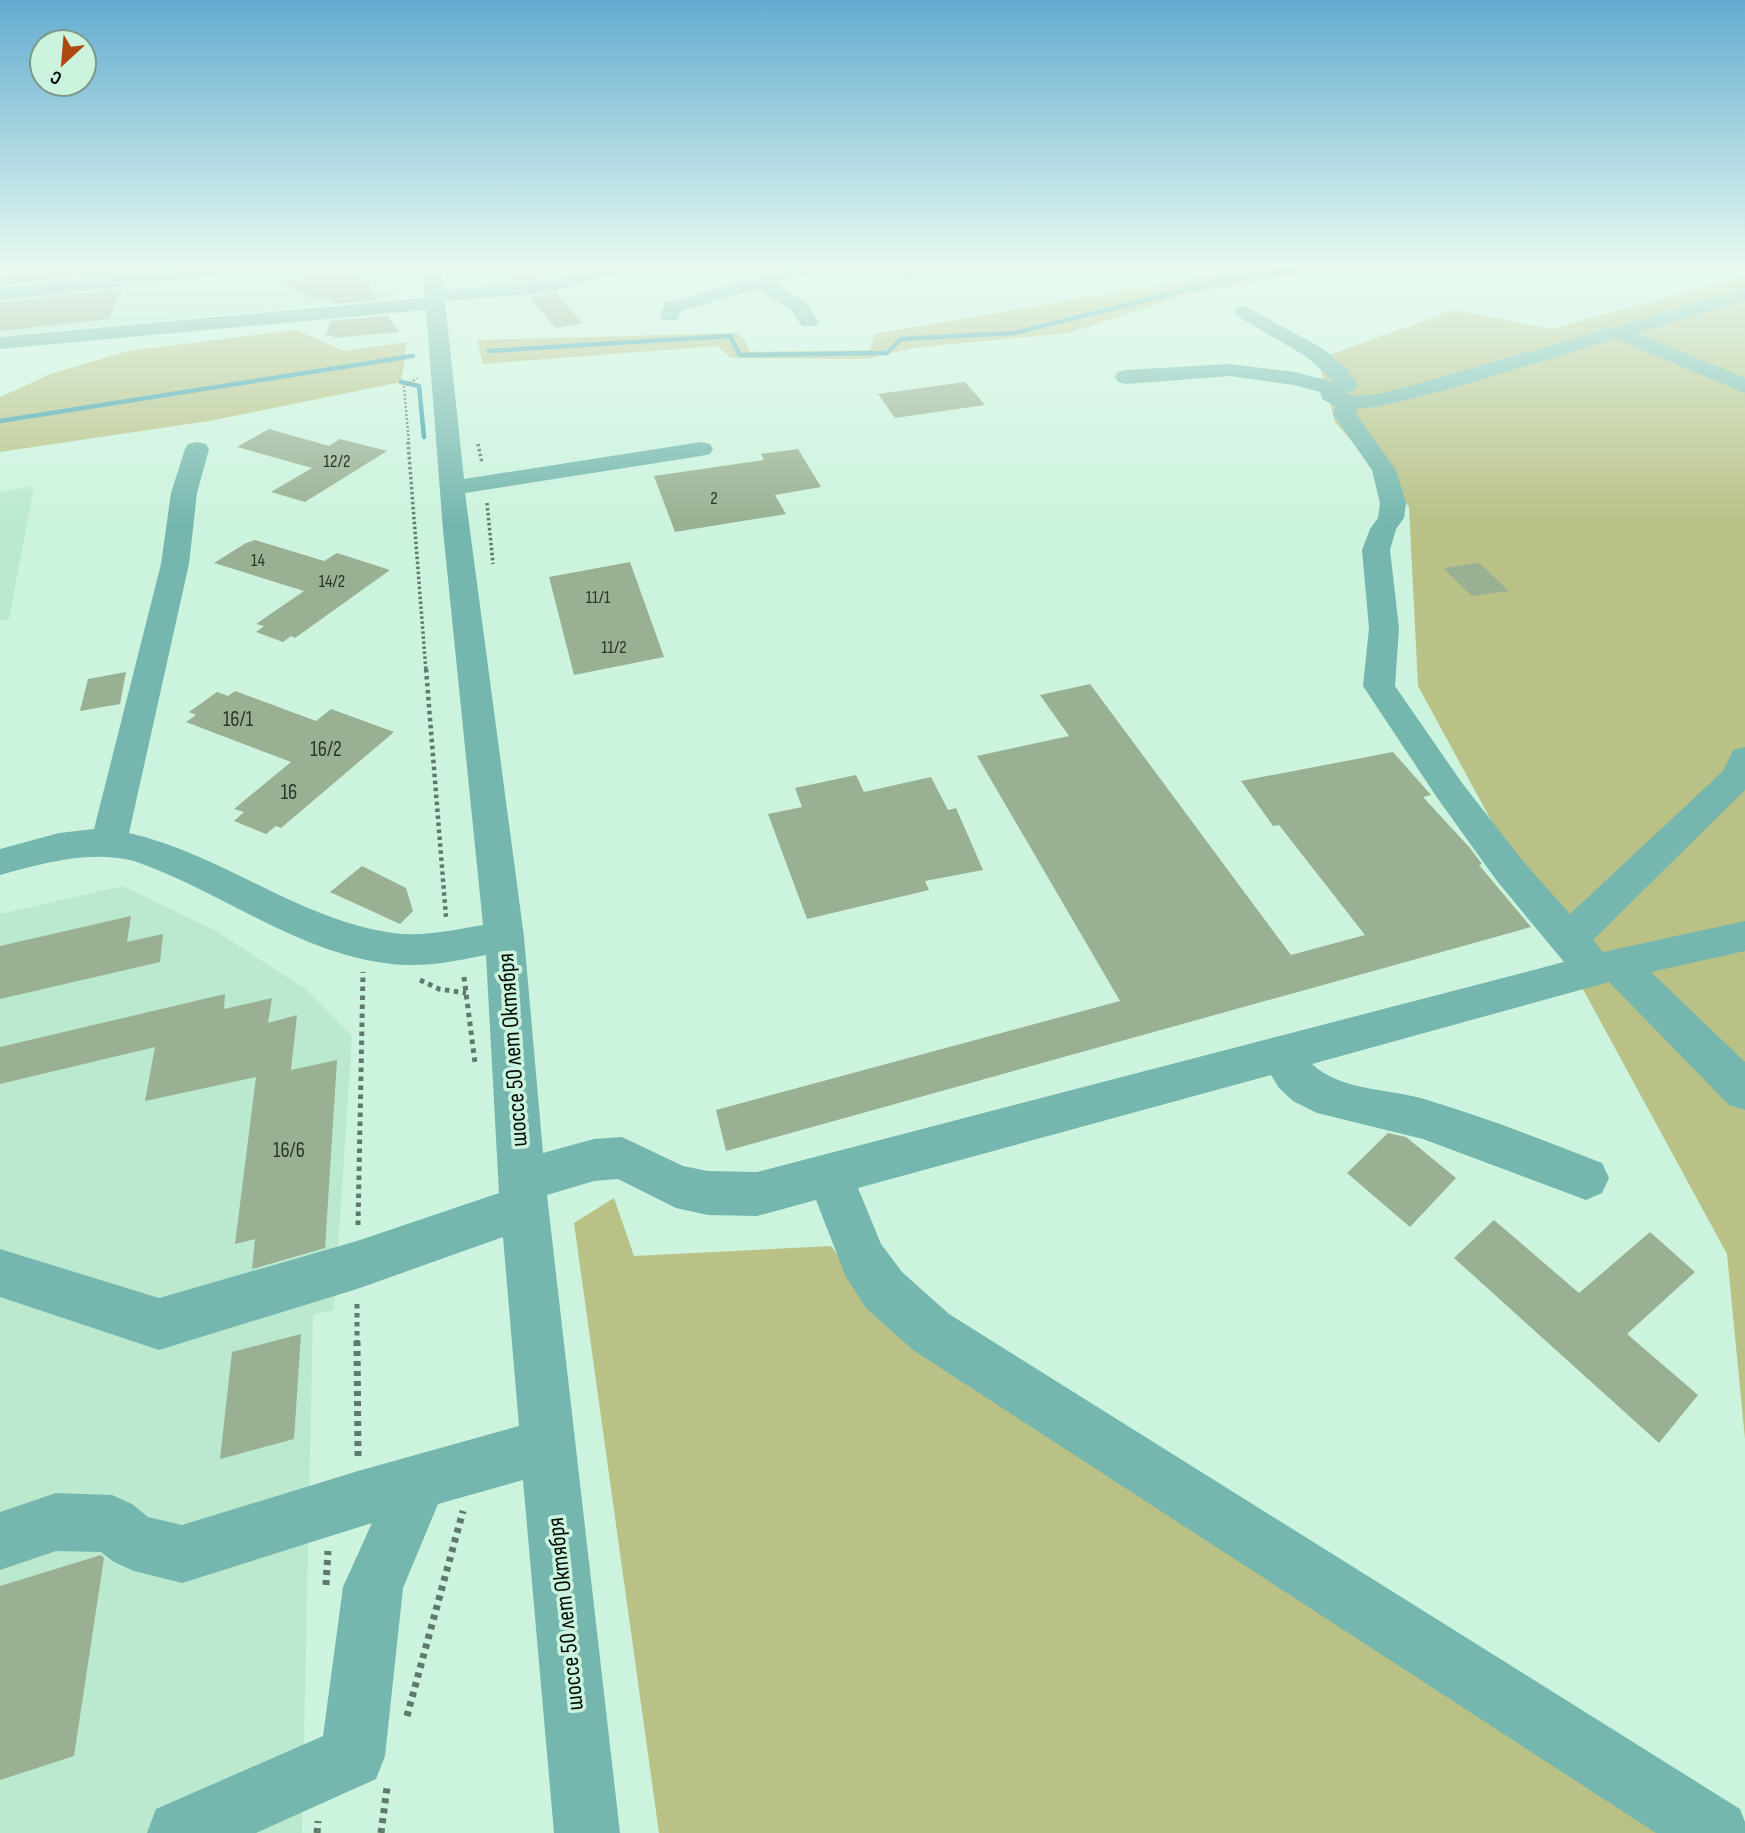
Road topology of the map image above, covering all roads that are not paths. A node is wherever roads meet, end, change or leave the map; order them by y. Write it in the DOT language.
graph roads {
  1 [pos="440,354"];
  2 [pos="1317,354"];
  3 [pos="1544,354"];
  4 [pos="1667,354"];
  5 [pos="1126,377"];
  6 [pos="1745,386"];
  7 [pos="1340,396"];
  8 [pos="197,449"];
  9 [pos="701,449"];
  10 [pos="452,488"];
  11 [pos="1745,758"];
  12 [pos="109,843"];
  13 [pos="0,862"];
  14 [pos="1745,936"];
  15 [pos="504,937"];
  16 [pos="1593,958"];
  17 [pos="1280,1053"];
  18 [pos="1745,1091"];
  19 [pos="829,1173"];
  20 [pos="1586,1178"];
  21 [pos="523,1193"];
  22 [pos="0,1273"];
  23 [pos="549,1445"];
  24 [pos="447,1475"];
  25 [pos="0,1541"];
  26 [pos="180,1833"];
  27 [pos="587,1833"];
  28 [pos="1716,1833"];
  1 -- 10 [label="street, шоссе 50 лет Октября"];
  2 -- 7 [label="street"];
  3 -- 7 [label="street"];
  4 -- 6 [label="street"];
  5 -- 7 [label="street"];
  7 -- 16 [label="street"];
  8 -- 12 [label="street"];
  9 -- 10 [label="street"];
  10 -- 15 [label="street, шоссе 50 лет Октября"];
  11 -- 16 [label="street"];
  12 -- 13 [label="street"];
  12 -- 15 [label="street"];
  14 -- 16 [label="street"];
  15 -- 21 [label="street, шоссе 50 лет Октября"];
  16 -- 17 [label="street"];
  16 -- 18 [label="street"];
  17 -- 19 [label="street"];
  17 -- 20 [label="street"];
  19 -- 21 [label="street"];
  19 -- 28 [label="street"];
  21 -- 22 [label="street"];
  21 -- 23 [label="street, шоссе 50 лет Октября"];
  23 -- 24 [label="street"];
  23 -- 27 [label="street, шоссе 50 лет Октября"];
  24 -- 25 [label="street"];
  24 -- 26 [label="street"];
}
